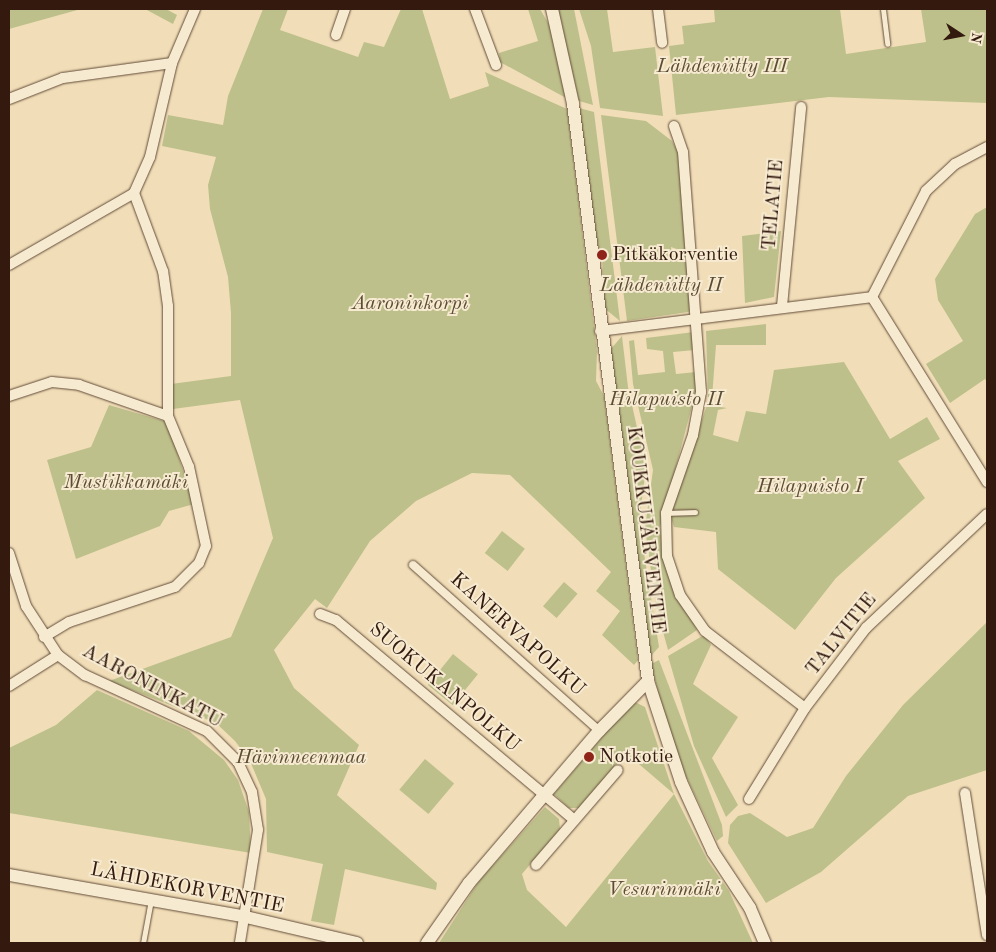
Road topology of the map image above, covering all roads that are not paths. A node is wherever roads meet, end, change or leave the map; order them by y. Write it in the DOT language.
graph roads {
  1 [pos="194,9"];
  2 [pos="345,9"];
  3 [pos="475,9"];
  4 [pos="552,9"];
  5 [pos="658,9"];
  6 [pos="883,9"];
  7 [pos="336,34"];
  8 [pos="662,43"];
  9 [pos="887,44"];
  10 [pos="172,63"];
  11 [pos="496,65"];
  12 [pos="9,99"];
  13 [pos="801,107"];
  14 [pos="674,126"];
  15 [pos="987,147"];
  16 [pos="134,193"];
  17 [pos="9,265"];
  18 [pos="872,297"];
  19 [pos="782,306"];
  20 [pos="698,317"];
  21 [pos="600,331"];
  22 [pos="9,396"];
  23 [pos="168,416"];
  24 [pos="987,482"];
  25 [pos="695,512"];
  26 [pos="666,513"];
  27 [pos="987,514"];
  28 [pos="9,553"];
  29 [pos="413,565"];
  30 [pos="320,614"];
  31 [pos="44,637"];
  32 [pos="58,656"];
  33 [pos="648,681"];
  34 [pos="9,686"];
  35 [pos="805,708"];
  36 [pos="598,730"];
  37 [pos="618,770"];
  38 [pos="965,793"];
  39 [pos="544,795"];
  40 [pos="749,799"];
  41 [pos="574,820"];
  42 [pos="536,865"];
  43 [pos="9,875"];
  44 [pos="151,900"];
  45 [pos="246,917"];
  46 [pos="987,935"];
  47 [pos="143,943"];
  48 [pos="240,943"];
  49 [pos="357,943"];
  50 [pos="427,943"];
  51 [pos="765,943"];
  1 -- 10 [label="street"];
  2 -- 7 [label="street"];
  3 -- 11 [label="street"];
  4 -- 21 [label="street, KOUKKUJÄRVENTIE"];
  5 -- 8 [label="street"];
  6 -- 9 [label="lane"];
  10 -- 12 [label="street"];
  10 -- 16 [label="street"];
  13 -- 19 [label="street, TELATIE"];
  14 -- 20 [label="street"];
  15 -- 18 [label="street"];
  16 -- 17 [label="street"];
  16 -- 23 [label="street"];
  18 -- 19 [label="street"];
  18 -- 24 [label="street"];
  19 -- 20 [label="street"];
  20 -- 21 [label="street"];
  20 -- 26 [label="street"];
  21 -- 33 [label="street, KOUKKUJÄRVENTIE"];
  22 -- 23 [label="street"];
  23 -- 31 [label="street"];
  25 -- 26 [label="lane"];
  26 -- 35 [label="street"];
  27 -- 35 [label="street, TALVITIE"];
  28 -- 31 [label="street, AARONINKATU"];
  29 -- 36 [label="street, KANERVAPOLKU"];
  30 -- 39 [label="street, SUOKUKANPOLKU"];
  31 -- 32 [label="street, AARONINKATU"];
  32 -- 34 [label="street"];
  32 -- 45 [label="street, AARONINKATU"];
  33 -- 36 [label="street"];
  33 -- 51 [label="street, KOUKKUJÄRVENTIE"];
  35 -- 40 [label="street, TALVITIE"];
  36 -- 39 [label="street"];
  37 -- 41 [label="street"];
  38 -- 46 [label="street"];
  39 -- 41 [label="street, SUOKUKANPOLKU"];
  39 -- 50 [label="street"];
  41 -- 42 [label="street"];
  43 -- 44 [label="street, LÄHDEKORVENTIE"];
  44 -- 45 [label="street, LÄHDEKORVENTIE"];
  44 -- 47 [label="lane"];
  45 -- 48 [label="street, AARONINKATU"];
  45 -- 49 [label="street, LÄHDEKORVENTIE"];
}
